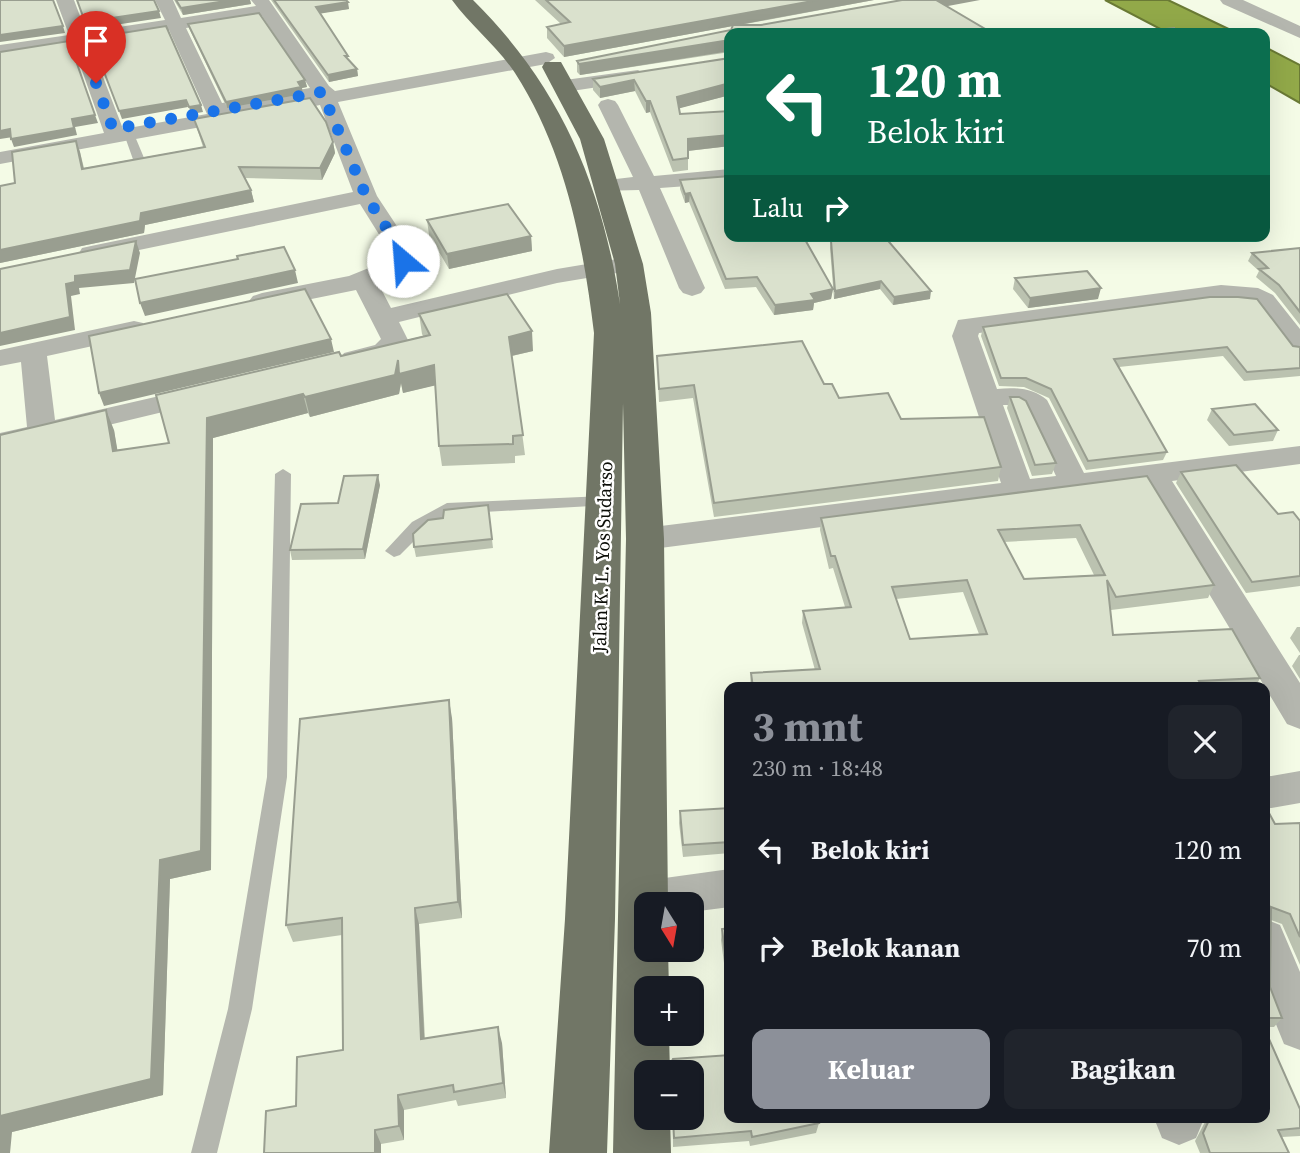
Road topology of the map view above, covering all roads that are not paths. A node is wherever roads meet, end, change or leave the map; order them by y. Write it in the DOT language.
graph roads {
  1 [pos="65,0"];
  2 [pos="164,0"];
  3 [pos="462,0"];
  4 [pos="493,0"];
  5 [pos="1230,0"];
  6 [pos="263,5"];
  7 [pos="175,23"];
  8 [pos="1300,33"];
  9 [pos="80,38"];
  10 [pos="0,51"];
  11 [pos="552,68"];
  12 [pos="659,73"];
  13 [pos="324,95"];
  14 [pos="608,106"];
  15 [pos="217,114"];
  16 [pos="119,133"];
  17 [pos="0,149"];
  18 [pos="0,158"];
  19 [pos="141,165"];
  20 [pos="724,177"];
  21 [pos="647,183"];
  22 [pos="607,186"];
  23 [pos="366,196"];
  24 [pos="67,258"];
  25 [pos="615,266"];
  26 [pos="363,279"];
  27 [pos="692,288"];
  28 [pos="244,305"];
  29 [pos="382,318"];
  30 [pos="152,325"];
  31 [pos="1300,347"];
  32 [pos="33,351"];
  33 [pos="0,358"];
  34 [pos="332,364"];
  35 [pos="227,389"];
  36 [pos="988,398"];
  37 [pos="42,432"];
  38 [pos="0,442"];
  39 [pos="1300,455"];
  40 [pos="1151,472"];
  41 [pos="283,474"];
  42 [pos="1074,483"];
  43 [pos="1019,491"];
  44 [pos="604,501"];
  45 [pos="645,539"];
  46 [pos="394,551"];
  47 [pos="1300,714"];
  48 [pos="1300,787"];
  49 [pos="1270,792"];
  50 [pos="724,889"];
  51 [pos="643,892"];
  52 [pos="701,892"];
  53 [pos="1270,952"];
  54 [pos="643,962"];
  55 [pos="1300,1028"];
  56 [pos="204,1153"];
  57 [pos="578,1153"];
  58 [pos="642,1153"];
  1 -- 9 [label="street"];
  2 -- 7 [label="street"];
  3 -- 11 [label="highway, Jalan K. L. Yos Sudarso"];
  4 -- 11 [label="highway, Jalan K. L. Yos Sudarso"];
  5 -- 8 [label="street"];
  6 -- 7 [label="street"];
  6 -- 13 [label="street"];
  7 -- 9 [label="street"];
  7 -- 15 [label="street"];
  9 -- 10 [label="street"];
  9 -- 16 [label="street"];
  11 -- 12 [label="street"];
  11 -- 13 [label="street"];
  11 -- 22 [label="highway, Jalan K. L. Yos Sudarso"];
  11 -- 25 [label="highway, Jalan K. L. Yos Sudarso"];
  13 -- 15 [label="street"];
  13 -- 23 [label="street"];
  14 -- 21 [label="street"];
  15 -- 16 [label="street"];
  16 -- 17 [label="street"];
  16 -- 18 [label="street"];
  16 -- 19 [label="lane"];
  20 -- 21 [label="street"];
  21 -- 22 [label="street"];
  21 -- 27 [label="street"];
  22 -- 25 [label="highway, Jalan K. L. Yos Sudarso"];
  23 -- 24 [label="street"];
  23 -- 26 [label="street"];
  25 -- 29 [label="street"];
  25 -- 44 [label="highway, Jalan K. L. Yos Sudarso"];
  25 -- 45 [label="highway, Jalan K. L. Yos Sudarso"];
  26 -- 28 [label="street"];
  26 -- 29 [label="street"];
  29 -- 34 [label="street"];
  30 -- 32 [label="street"];
  31 -- 36 [label="street"];
  32 -- 33 [label="street"];
  32 -- 37 [label="street"];
  35 -- 37 [label="street"];
  36 -- 42 [label="street"];
  36 -- 43 [label="street"];
  37 -- 38 [label="street"];
  39 -- 40 [label="street"];
  40 -- 42 [label="street"];
  40 -- 47 [label="street"];
  41 -- 56 [label="lane"];
  42 -- 43 [label="street"];
  43 -- 45 [label="street"];
  44 -- 46 [label="lane"];
  44 -- 57 [label="highway, Jalan K. L. Yos Sudarso"];
  45 -- 51 [label="highway, Jalan K. L. Yos Sudarso"];
  48 -- 49 [label="street"];
  50 -- 52 [label="street"];
  53 -- 55 [label="street"];
  54 -- 58 [label="highway, Jalan K. L. Yos Sudarso"];
}
